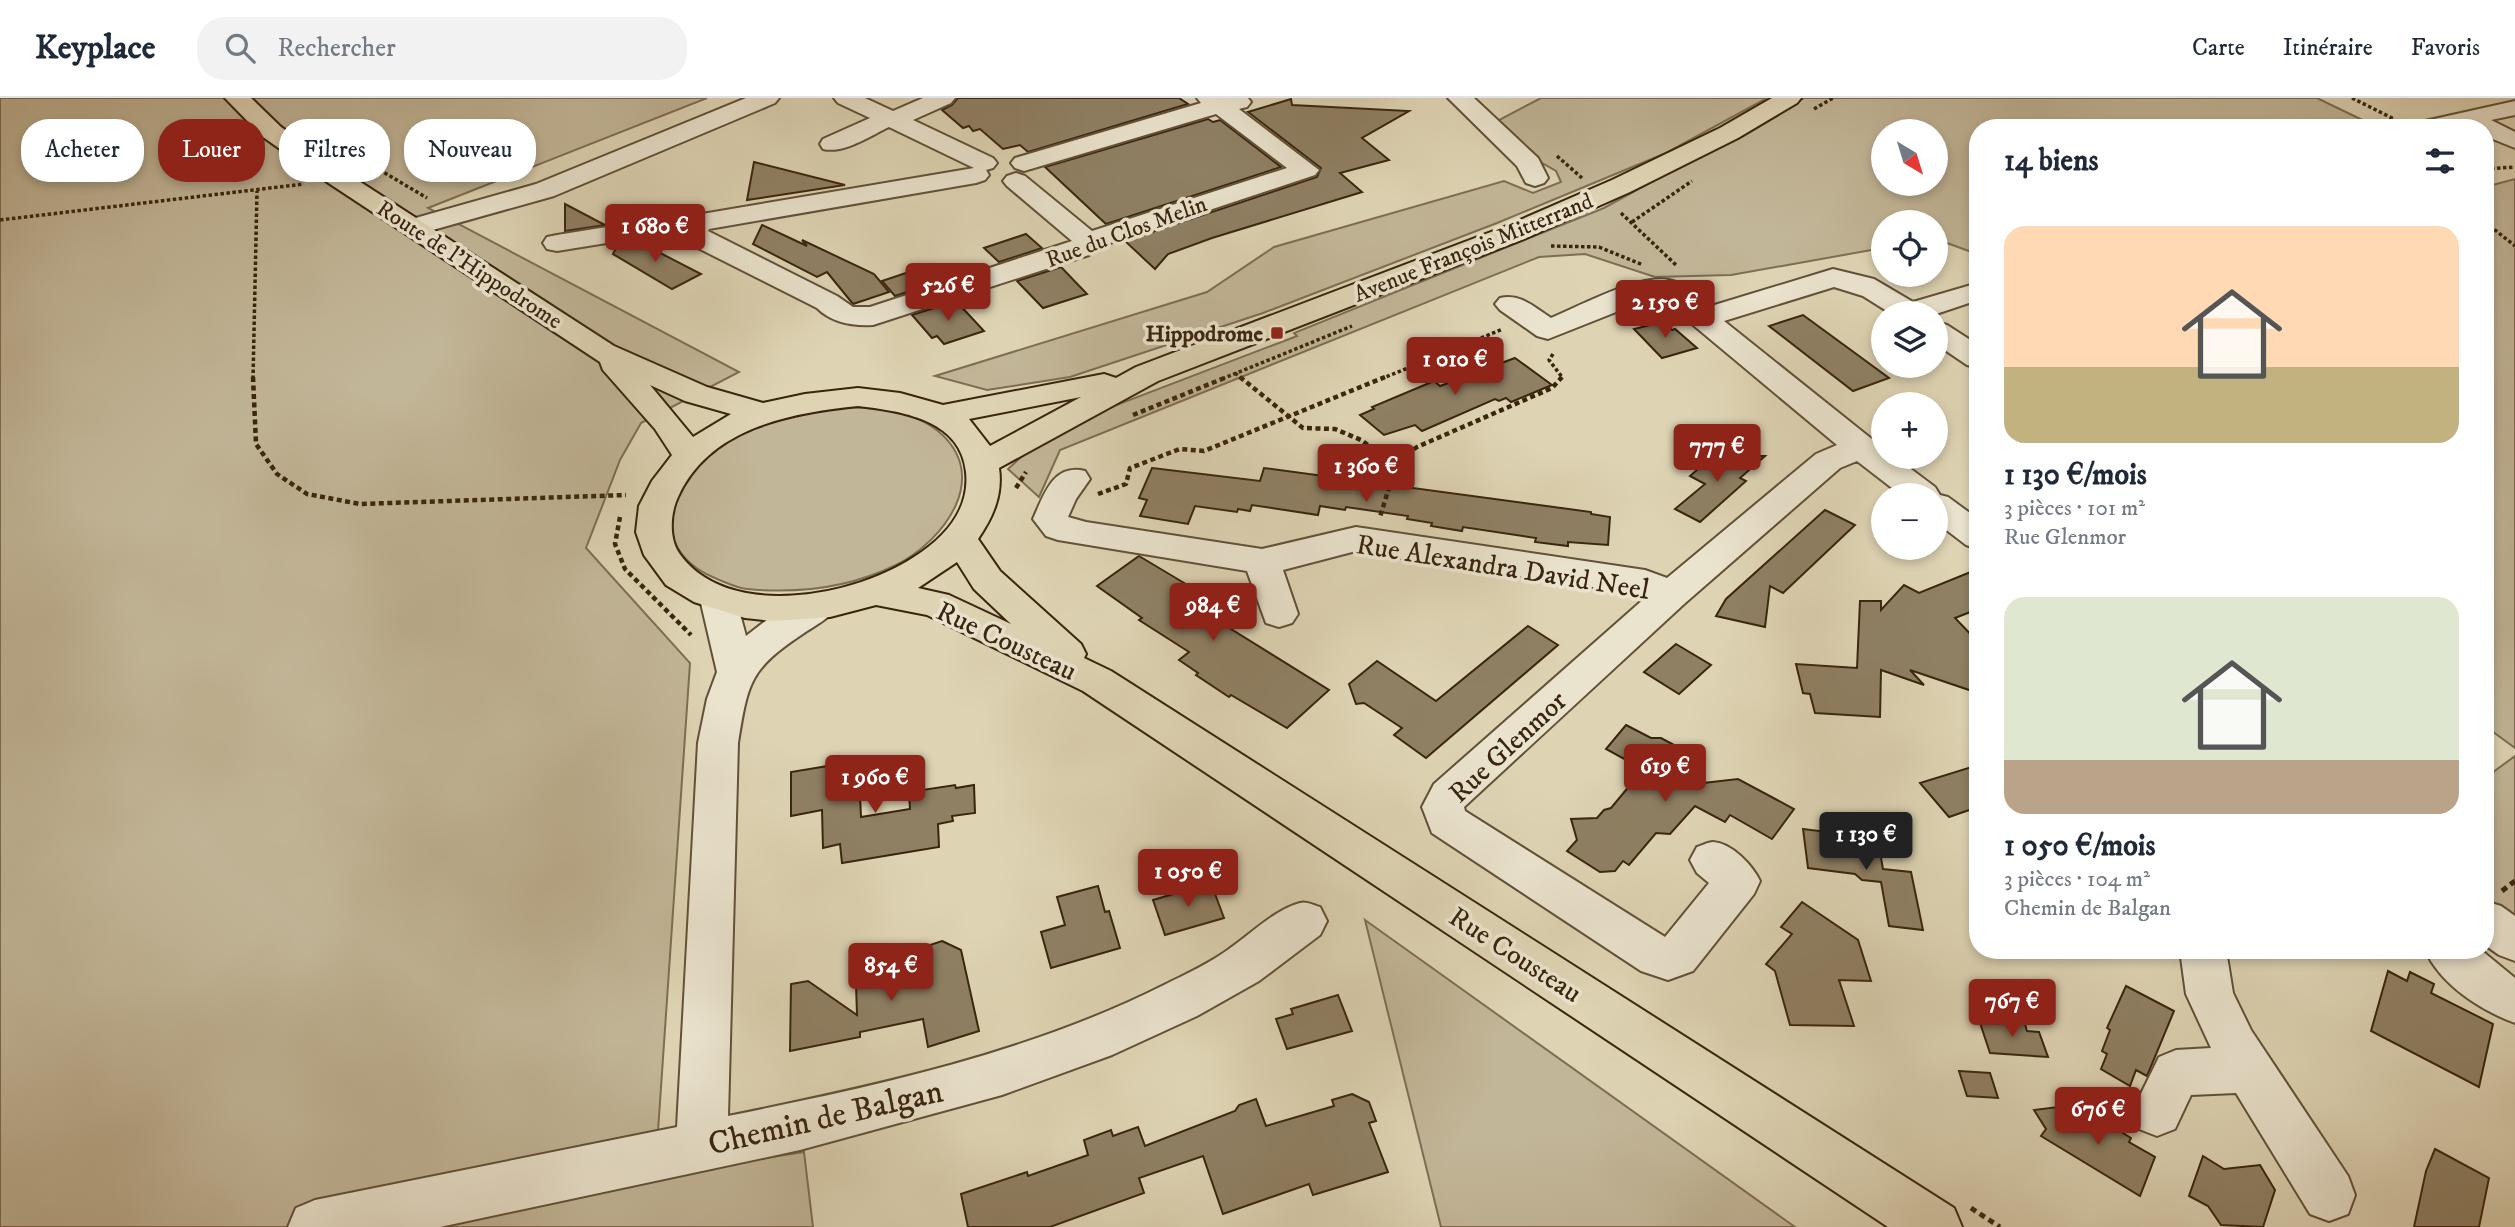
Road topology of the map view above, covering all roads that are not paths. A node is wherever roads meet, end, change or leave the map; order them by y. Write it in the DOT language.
graph roads {
  1 [pos="237,98"];
  2 [pos="767,98"];
  3 [pos="846,98"];
  4 [pos="943,98"];
  5 [pos="1251,98"];
  6 [pos="1460,98"];
  7 [pos="1789,98"];
  8 [pos="1215,102"];
  9 [pos="2515,108"];
  10 [pos="2469,118"];
  11 [pos="892,119"];
  12 [pos="2465,119"];
  13 [pos="2494,130"];
  14 [pos="2515,141"];
  15 [pos="832,144"];
  16 [pos="980,169"];
  17 [pos="1020,172"];
  18 [pos="1535,177"];
  19 [pos="545,190"];
  20 [pos="696,223"];
  21 [pos="415,227"];
  22 [pos="1088,240"];
  23 [pos="557,243"];
  24 [pos="445,246"];
  25 [pos="1969,294"];
  26 [pos="1891,301"];
  27 [pos="1947,301"];
  28 [pos="1529,317"];
  29 [pos="1702,318"];
  30 [pos="1948,339"];
  31 [pos="603,352"];
  32 [pos="1969,353"];
  33 [pos="1147,374"];
  34 [pos="762,413"];
  35 [pos="940,415"];
  36 [pos="1860,447"];
  37 [pos="689,455"];
  38 [pos="983,463"];
  39 [pos="1907,483"];
  40 [pos="1080,489"];
  41 [pos="1948,514"];
  42 [pos="1969,530"];
  43 [pos="960,539"];
  44 [pos="1262,561"];
  45 [pos="874,592"];
  46 [pos="1671,595"];
  47 [pos="718,599"];
  48 [pos="818,606"];
  49 [pos="1279,614"];
  50 [pos="736,671"];
  51 [pos="1097,681"];
  52 [pos="1712,860"];
  53 [pos="1304,921"];
  54 [pos="2494,926"];
  55 [pos="2515,941"];
  56 [pos="2204,959"];
  57 [pos="2458,959"];
  58 [pos="2515,1002"];
  59 [pos="2248,1069"];
  60 [pos="2157,1112"];
  61 [pos="702,1145"];
  62 [pos="2329,1195"];
  63 [pos="315,1227"];
  64 [pos="1935,1227"];
  1 -- 21 [label="main road, Route de l'Hippodrome"];
  2 -- 19 [label="street"];
  3 -- 11 [label="street"];
  4 -- 11 [label="street"];
  5 -- 8 [label="street"];
  6 -- 18 [label="street"];
  7 -- 33 [label="main road, Avenue François Mitterrand"];
  8 -- 17 [label="street"];
  8 -- 22 [label="street, Rue du Clos Melin"];
  9 -- 10 [label="street"];
  10 -- 12 [label="street"];
  11 -- 15 [label="street"];
  11 -- 16 [label="street"];
  13 -- 14 [label="street"];
  16 -- 17 [label="street"];
  16 -- 20 [label="street"];
  17 -- 22 [label="street"];
  19 -- 21 [label="street"];
  19 -- 24 [label="street"];
  20 -- 22 [label="street, Rue du Clos Melin"];
  20 -- 23 [label="street"];
  21 -- 24 [label="main road, Route de l'Hippodrome"];
  24 -- 31 [label="main road, Route de l'Hippodrome"];
  25 -- 27 [label="street"];
  26 -- 29 [label="street"];
  28 -- 29 [label="street"];
  29 -- 36 [label="street"];
  30 -- 32 [label="street"];
  31 -- 34 [label="main road, Route de l'Hippodrome"];
  31 -- 37 [label="main road, Route de l'Hippodrome"];
  33 -- 35 [label="main road, Avenue François Mitterrand"];
  33 -- 38 [label="main road, Avenue François Mitterrand"];
  34 -- 35 [label="main road"];
  34 -- 37 [label="main road"];
  35 -- 38 [label="main road"];
  36 -- 39 [label="street"];
  36 -- 46 [label="street, Rue Glenmor"];
  37 -- 47 [label="main road"];
  38 -- 43 [label="main road"];
  40 -- 44 [label="street, Rue Alexandra David Neel"];
  41 -- 42 [label="street"];
  43 -- 45 [label="main road"];
  43 -- 51 [label="main road, Rue Cousteau"];
  44 -- 46 [label="street, Rue Alexandra David Neel"];
  44 -- 49 [label="street"];
  45 -- 48 [label="main road"];
  45 -- 51 [label="main road, Rue Cousteau"];
  46 -- 52 [label="street, Rue Glenmor"];
  47 -- 48 [label="main road"];
  47 -- 50 [label="street"];
  48 -- 50 [label="street"];
  50 -- 61 [label="street"];
  51 -- 64 [label="main road, Rue Cousteau"];
  53 -- 61 [label="street, Chemin de Balgan"];
  54 -- 55 [label="street"];
  56 -- 59 [label="street"];
  57 -- 58 [label="street"];
  59 -- 60 [label="street"];
  59 -- 62 [label="street"];
  61 -- 63 [label="street, Chemin de Balgan"];
}
